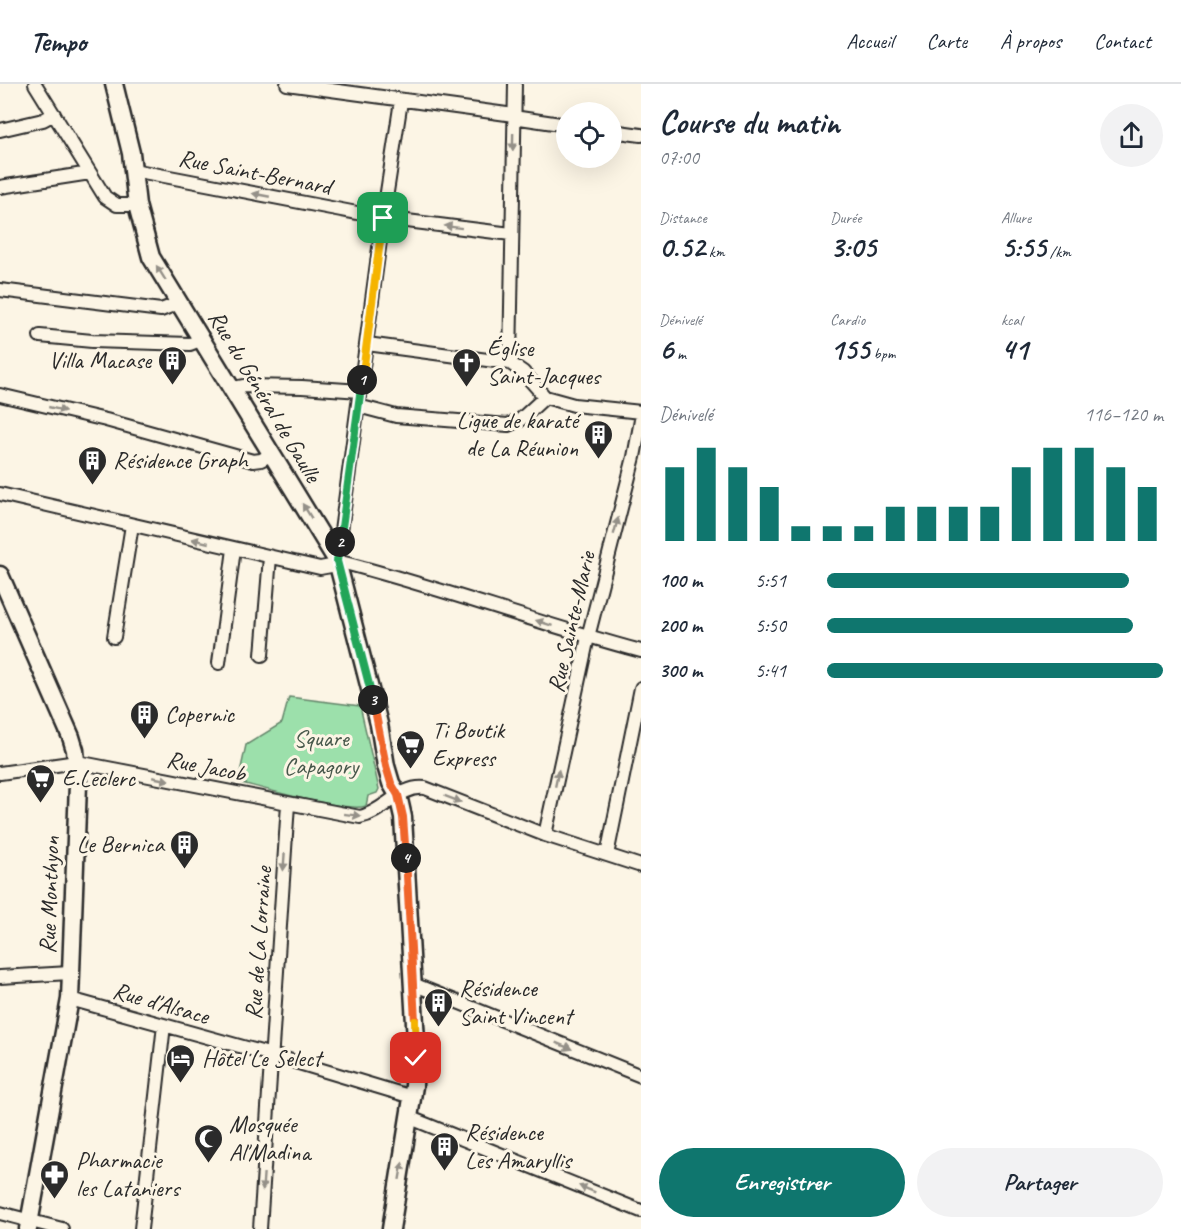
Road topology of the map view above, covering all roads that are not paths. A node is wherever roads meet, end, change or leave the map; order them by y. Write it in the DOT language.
graph roads {
  1 [pos="35,84"];
  2 [pos="114,84"];
  3 [pos="287,84"];
  4 [pos="515,84"];
  5 [pos="401,101"];
  6 [pos="54,114"];
  7 [pos="514,115"];
  8 [pos="556,123"];
  9 [pos="0,130"];
  10 [pos="622,132"];
  11 [pos="641,135"];
  12 [pos="133,170"];
  13 [pos="90,173"];
  14 [pos="0,187"];
  15 [pos="137,205"];
  16 [pos="383,218"];
  17 [pos="511,234"];
  18 [pos="0,290"];
  19 [pos="179,303"];
  20 [pos="40,336"];
  21 [pos="203,339"];
  22 [pos="367,344"];
  23 [pos="510,361"];
  24 [pos="233,388"];
  25 [pos="361,391"];
  26 [pos="0,395"];
  27 [pos="545,397"];
  28 [pos="358,406"];
  29 [pos="641,411"];
  30 [pos="641,420"];
  31 [pos="272,454"];
  32 [pos="0,494"];
  33 [pos="132,525"];
  34 [pos="234,549"];
  35 [pos="270,557"];
  36 [pos="337,561"];
  37 [pos="0,575"];
  38 [pos="114,637"];
  39 [pos="588,637"];
  40 [pos="641,651"];
  41 [pos="262,655"];
  42 [pos="219,663"];
  43 [pos="641,688"];
  44 [pos="77,762"];
  45 [pos="0,773"];
  46 [pos="398,795"];
  47 [pos="288,804"];
  48 [pos="545,835"];
  49 [pos="607,855"];
  50 [pos="641,866"];
  51 [pos="70,973"];
  52 [pos="0,977"];
  53 [pos="413,984"];
  54 [pos="70,999"];
  55 [pos="164,1025"];
  56 [pos="272,1055"];
  57 [pos="641,1076"];
  58 [pos="412,1098"];
  59 [pos="408,1117"];
  60 [pos="641,1211"];
  61 [pos="0,1213"];
  62 [pos="28,1224"];
  63 [pos="62,1229"];
  64 [pos="141,1229"];
  65 [pos="260,1229"];
  66 [pos="391,1229"];
  1 -- 6 [label="street"];
  2 -- 12 [label="main road, Rue du Général de Gaulle"];
  3 -- 5 [label="street"];
  4 -- 7 [label="street"];
  5 -- 7 [label="street"];
  5 -- 16 [label="street"];
  6 -- 9 [label="street"];
  6 -- 13 [label="street"];
  7 -- 8 [label="street"];
  7 -- 17 [label="street, one-way"];
  10 -- 11 [label="street"];
  12 -- 15 [label="main road, Rue du Général de Gaulle"];
  16 -- 12 [label="street, Rue Saint-Bernard, one-way"];
  13 -- 14 [label="street"];
  13 -- 15 [label="street"];
  19 -- 15 [label="main road, Rue du Général de Gaulle, one-way"];
  17 -- 16 [label="street, Rue Saint-Bernard, one-way"];
  16 -- 22 [label="street"];
  17 -- 23 [label="street"];
  18 -- 19 [label="street"];
  19 -- 21 [label="main road, Rue du Général de Gaulle"];
  20 -- 21 [label="street"];
  21 -- 24 [label="main road, Rue du Général de Gaulle"];
  22 -- 23 [label="street"];
  22 -- 25 [label="street"];
  23 -- 27 [label="street"];
  24 -- 25 [label="street"];
  24 -- 31 [label="main road, Rue du Général de Gaulle"];
  25 -- 28 [label="street"];
  26 -- 31 [label="street, one-way"];
  27 -- 28 [label="street"];
  27 -- 29 [label="street"];
  28 -- 36 [label="street"];
  39 -- 30 [label="street, Rue Sainte-Marie, one-way"];
  36 -- 31 [label="main road, Rue du Général de Gaulle, one-way"];
  32 -- 33 [label="street"];
  34 -- 33 [label="street, one-way"];
  33 -- 38 [label="street"];
  34 -- 35 [label="street"];
  34 -- 42 [label="street"];
  35 -- 36 [label="street"];
  35 -- 41 [label="street"];
  39 -- 36 [label="street, one-way"];
  36 -- 46 [label="main road, Rue du Général de Gaulle"];
  37 -- 44 [label="main road, Rue Monthyon"];
  39 -- 40 [label="street"];
  48 -- 39 [label="street, Rue Sainte-Marie, one-way"];
  43 -- 49 [label="street"];
  44 -- 45 [label="street, Rue Jacob"];
  44 -- 47 [label="street, Rue Jacob, one-way"];
  44 -- 51 [label="main road, Rue Monthyon"];
  47 -- 46 [label="street, Rue Jacob, one-way"];
  46 -- 48 [label="street, one-way"];
  46 -- 53 [label="main road, Rue du Général de Gaulle"];
  47 -- 56 [label="street, Rue de La Lorraine, one-way"];
  48 -- 49 [label="street"];
  49 -- 50 [label="street"];
  51 -- 52 [label="street"];
  51 -- 54 [label="main road, Rue Monthyon"];
  53 -- 57 [label="street, one-way"];
  53 -- 58 [label="main road, Rue du Général de Gaulle"];
  54 -- 55 [label="street, Rue d'Alsace"];
  54 -- 62 [label="main road, Rue Monthyon"];
  55 -- 56 [label="street, Rue d'Alsace"];
  55 -- 64 [label="street"];
  56 -- 58 [label="street, Rue d'Alsace"];
  56 -- 65 [label="street, Rue de La Lorraine, one-way"];
  58 -- 59 [label="main road, Rue du Général de Gaulle"];
  60 -- 59 [label="street, one-way"];
  66 -- 59 [label="main road, Rue du Général de Gaulle, one-way"];
  61 -- 62 [label="street"];
  62 -- 63 [label="street"];
}
